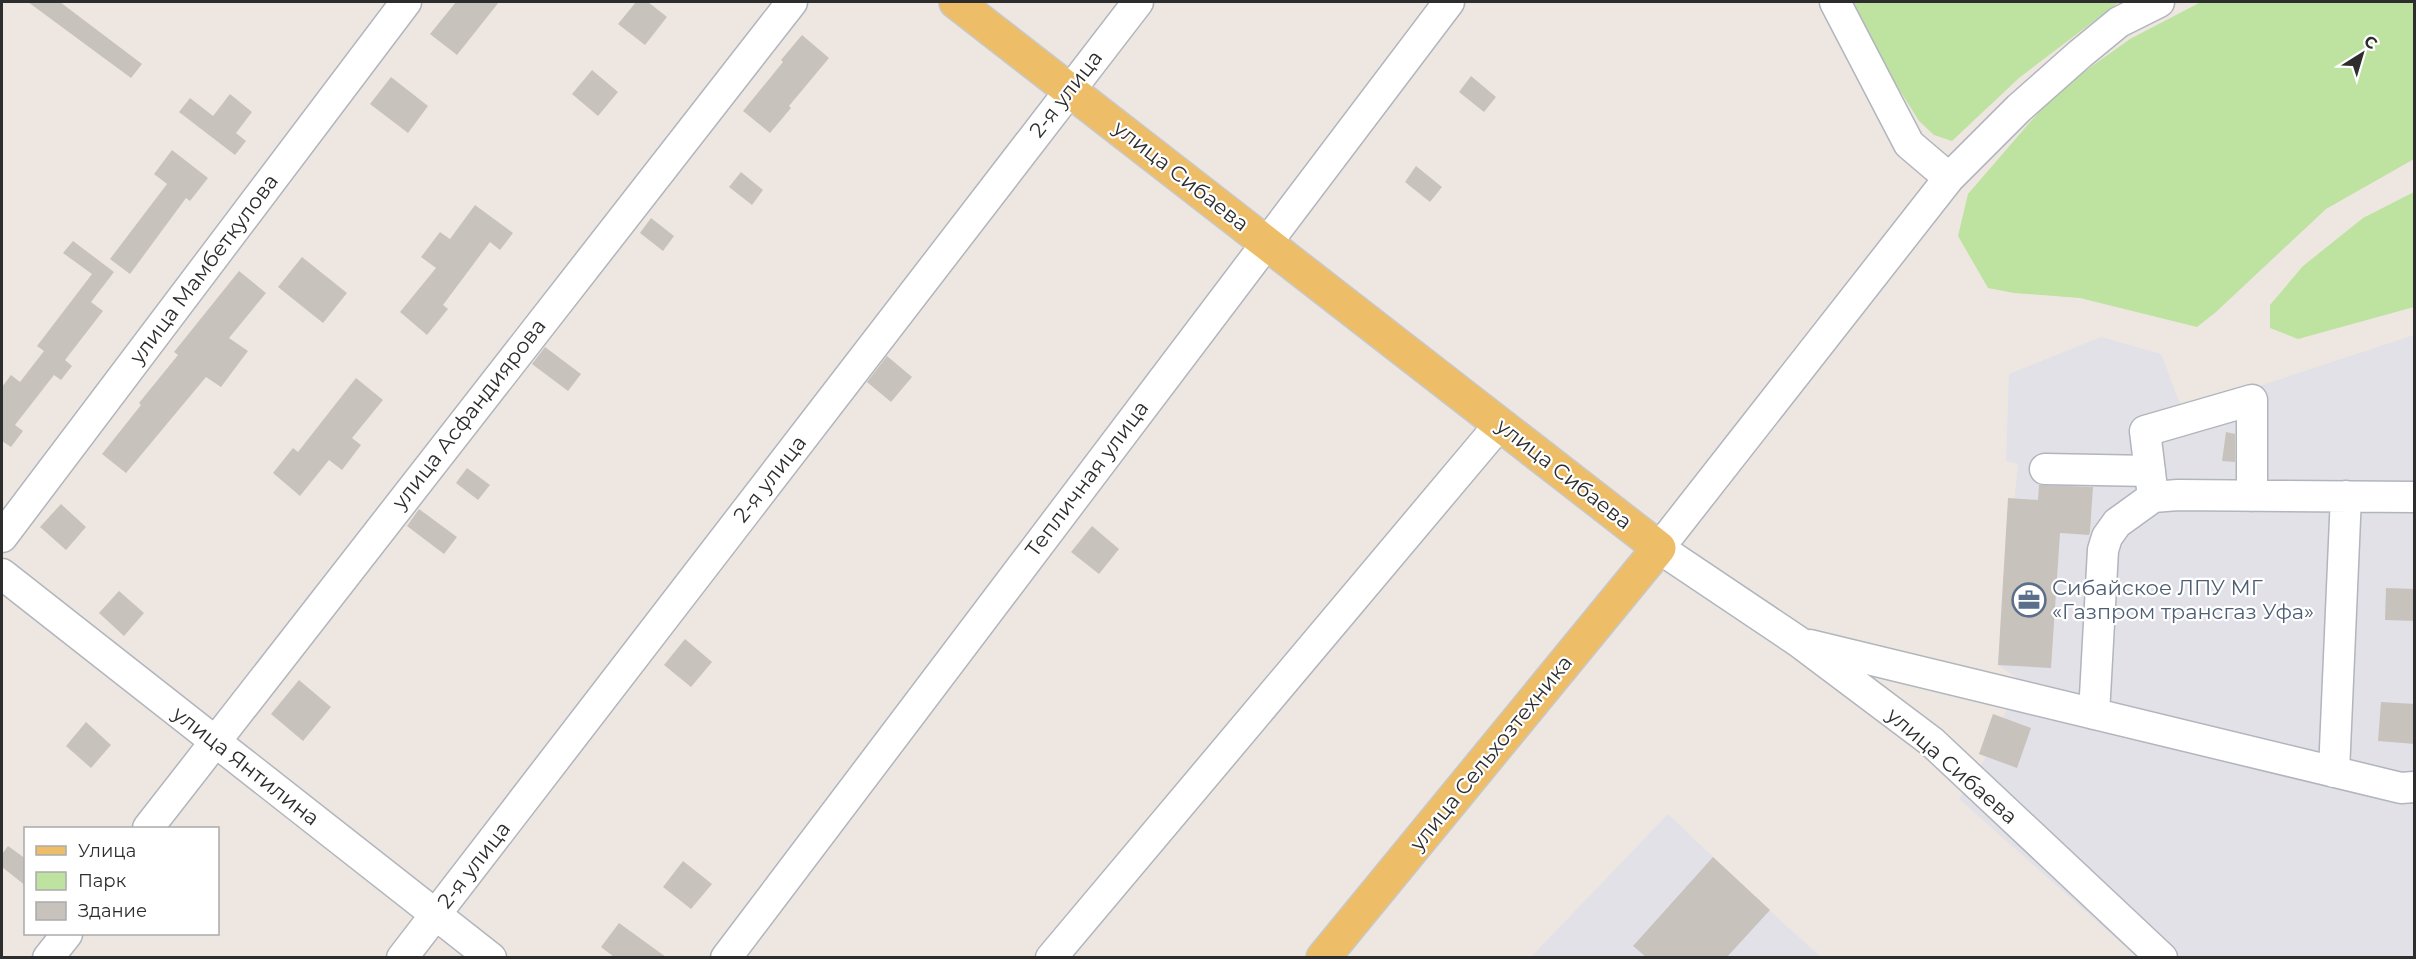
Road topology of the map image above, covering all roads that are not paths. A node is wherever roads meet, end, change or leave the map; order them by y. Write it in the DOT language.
graph roads {
  1 [pos="406,2"];
  2 [pos="792,2"];
  3 [pos="956,2"];
  4 [pos="1138,2"];
  5 [pos="1449,2"];
  6 [pos="1835,2"];
  7 [pos="2159,2"];
  8 [pos="1070,88"];
  9 [pos="1949,178"];
  10 [pos="1265,242"];
  11 [pos="1500,424"];
  12 [pos="2044,469"];
  13 [pos="2151,484"];
  14 [pos="2252,496"];
  15 [pos="2346,496"];
  16 [pos="2415,497"];
  17 [pos="2,537"];
  18 [pos="1659,548"];
  19 [pos="2,574"];
  20 [pos="1799,642"];
  21 [pos="2094,714"];
  22 [pos="214,741"];
  23 [pos="2334,772"];
  24 [pos="2415,787"];
  25 [pos="149,827"];
  26 [pos="436,914"];
  27 [pos="65,935"];
  28 [pos="48,957"];
  29 [pos="402,957"];
  30 [pos="491,957"];
  31 [pos="726,957"];
  32 [pos="1051,957"];
  33 [pos="1323,957"];
  34 [pos="2162,957"];
  1 -- 17 [label="street, улица Мамбеткулова"];
  2 -- 22 [label="street, улица Асфандиярова"];
  3 -- 8 [label="main road, улица Сибаева"];
  4 -- 8 [label="street, 2-я улица"];
  5 -- 10 [label="street, Тепличная улица"];
  6 -- 9 [label="street"];
  7 -- 9 [label="street"];
  8 -- 10 [label="main road, улица Сибаева"];
  8 -- 26 [label="street, 2-я улица"];
  9 -- 18 [label="street"];
  10 -- 11 [label="main road, улица Сибаева"];
  10 -- 31 [label="street, Тепличная улица"];
  11 -- 18 [label="main road, улица Сибаева"];
  11 -- 32 [label="street"];
  12 -- 13 [label="street"];
  13 -- 14 [label="street"];
  13 -- 14 [label="street"];
  13 -- 21 [label="street"];
  14 -- 15 [label="street"];
  15 -- 16 [label="street"];
  15 -- 23 [label="street"];
  18 -- 20 [label="street, улица Сибаева"];
  18 -- 33 [label="main road, улица Сельхозтехника"];
  19 -- 22 [label="street, улица Янтилина"];
  20 -- 21 [label="street"];
  20 -- 34 [label="street, улица Сибаева"];
  21 -- 23 [label="street"];
  22 -- 25 [label="street, улица Асфандиярова"];
  22 -- 26 [label="street, улица Янтилина"];
  23 -- 24 [label="street"];
  26 -- 29 [label="street, 2-я улица"];
  26 -- 30 [label="street, улица Янтилина"];
  27 -- 28 [label="street"];
}
